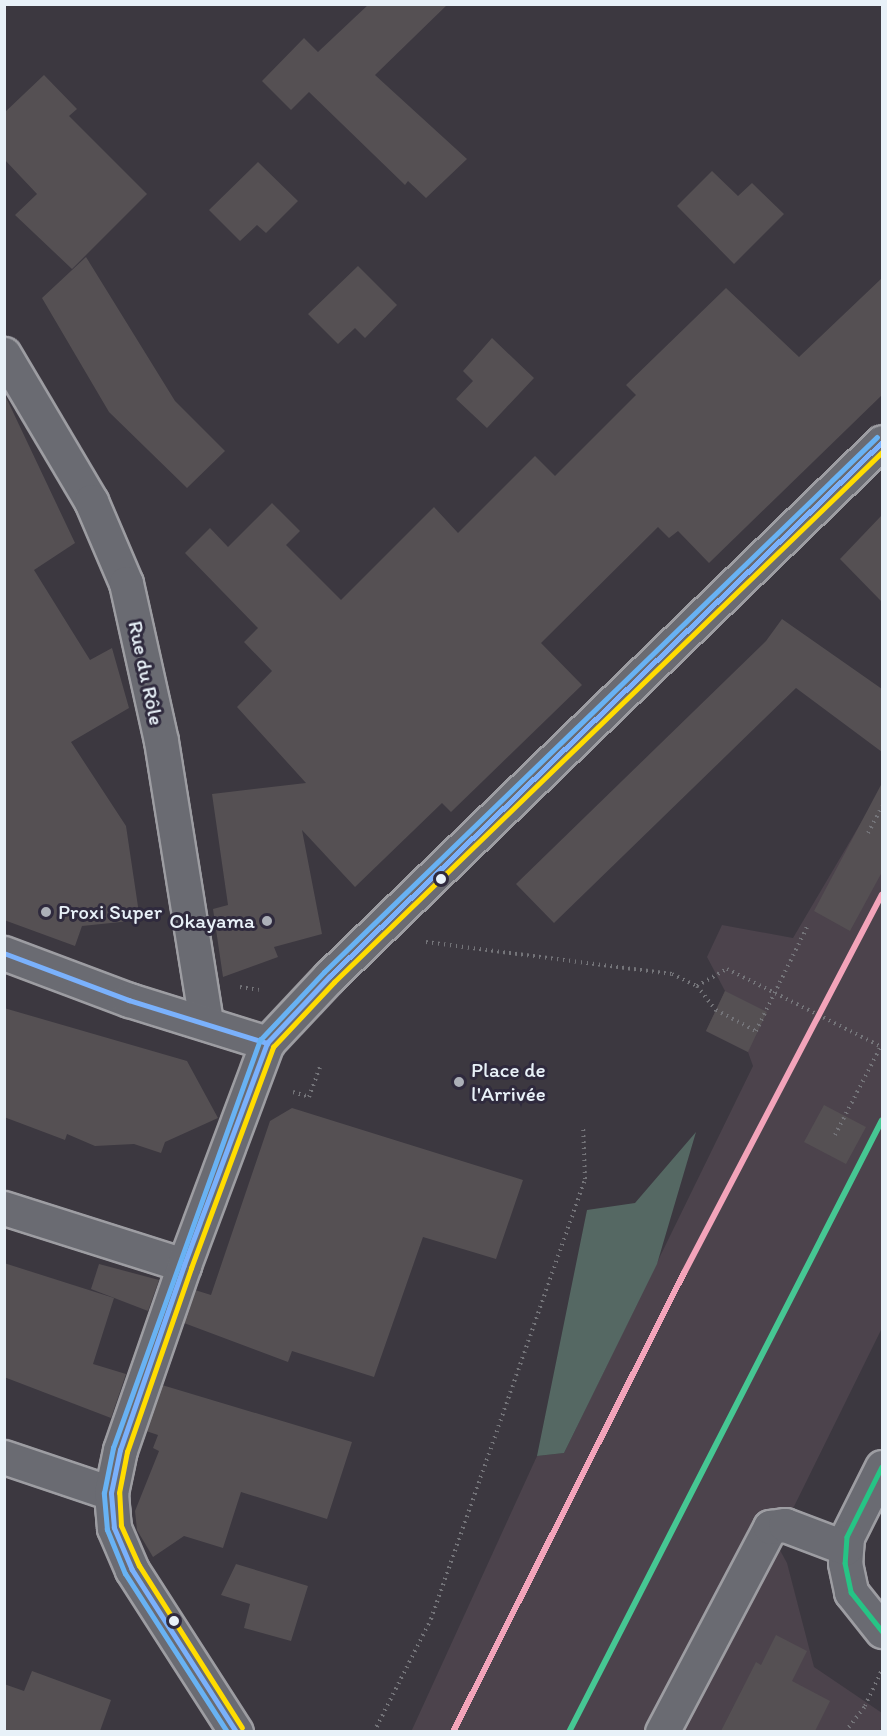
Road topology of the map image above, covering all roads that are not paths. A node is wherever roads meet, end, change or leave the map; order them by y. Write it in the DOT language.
graph roads {
  1 [pos="4,354"];
  2 [pos="882,442"];
  3 [pos="4,953"];
  4 [pos="206,1021"];
  5 [pos="267,1043"];
  6 [pos="4,1208"];
  7 [pos="184,1265"];
  8 [pos="4,1457"];
  9 [pos="882,1467"];
  10 [pos="111,1493"];
  11 [pos="846,1548"];
  12 [pos="882,1630"];
  13 [pos="236,1731"];
  14 [pos="662,1731"];
  1 -- 4 [label="street, Rue du Rôle"];
  2 -- 5 [label="street"];
  3 -- 4 [label="street"];
  4 -- 5 [label="street"];
  5 -- 7 [label="street"];
  6 -- 7 [label="street"];
  7 -- 10 [label="street"];
  8 -- 10 [label="street"];
  9 -- 11 [label="street"];
  10 -- 13 [label="street"];
  11 -- 12 [label="street"];
  11 -- 14 [label="street"];
}
